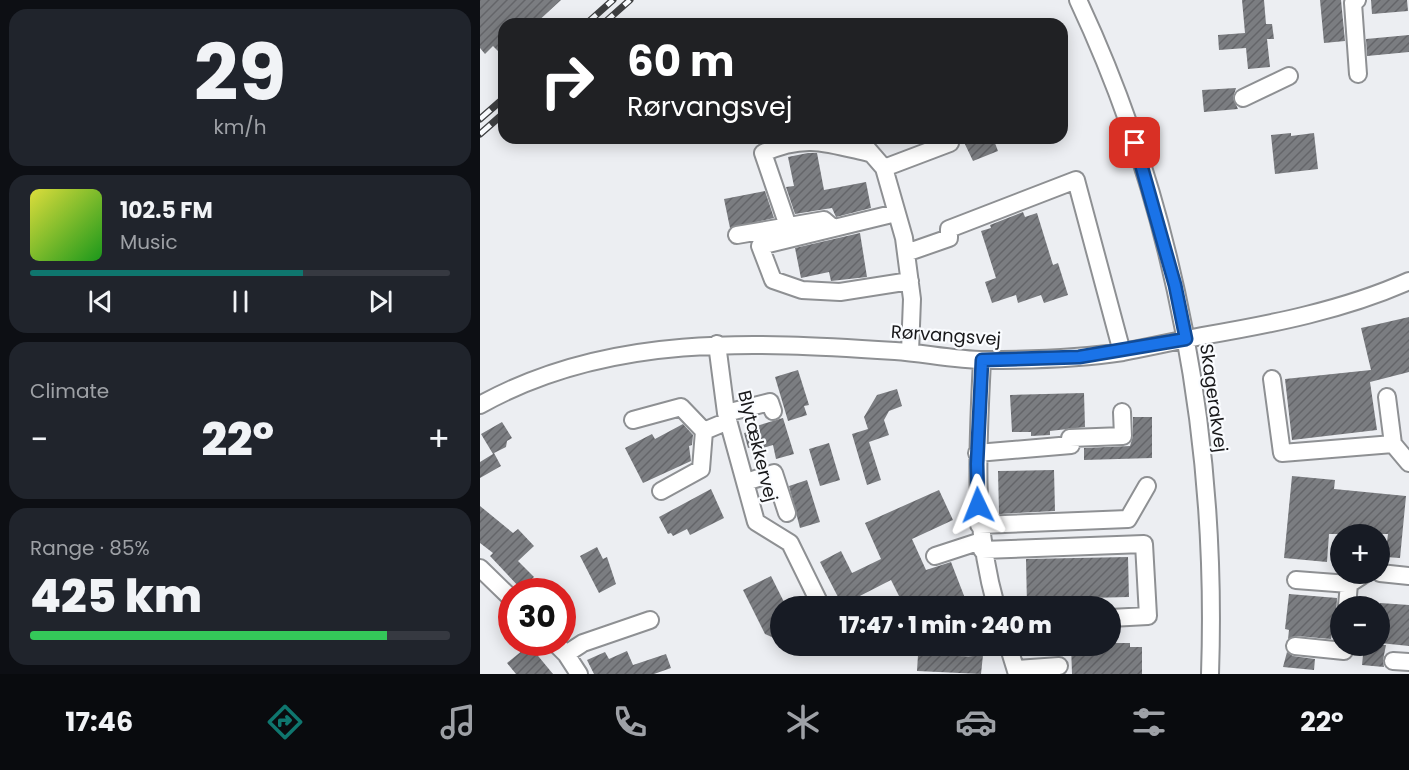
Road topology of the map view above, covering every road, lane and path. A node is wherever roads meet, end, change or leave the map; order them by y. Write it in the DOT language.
graph roads {
  1 [pos="1078,0"];
  2 [pos="1357,0"];
  3 [pos="1358,74"];
  4 [pos="1289,76"];
  5 [pos="1244,98"];
  6 [pos="788,144"];
  7 [pos="831,144"];
  8 [pos="862,144"];
  9 [pos="874,144"];
  10 [pos="951,144"];
  11 [pos="869,153"];
  12 [pos="884,168"];
  13 [pos="897,213"];
  14 [pos="788,226"];
  15 [pos="833,229"];
  16 [pos="737,235"];
  17 [pos="906,253"];
  18 [pos="910,281"];
  19 [pos="1409,281"];
  20 [pos="1186,339"];
  21 [pos="717,344"];
  22 [pos="910,352"];
  23 [pos="1122,352"];
  24 [pos="982,360"];
  25 [pos="1272,379"];
  26 [pos="1387,397"];
  27 [pos="480,405"];
  28 [pos="773,411"];
  29 [pos="1122,412"];
  30 [pos="727,417"];
  31 [pos="633,420"];
  32 [pos="704,431"];
  33 [pos="1393,444"];
  34 [pos="977,453"];
  35 [pos="1409,463"];
  36 [pos="746,482"];
  37 [pos="1147,486"];
  38 [pos="661,490"];
  39 [pos="787,513"];
  40 [pos="981,539"];
  41 [pos="935,555"];
  42 [pos="480,568"];
  43 [pos="1390,574"];
  44 [pos="1409,576"];
  45 [pos="1296,579"];
  46 [pos="1330,582"];
  47 [pos="1349,584"];
  48 [pos="498,585"];
  49 [pos="816,596"];
  50 [pos="994,596"];
  51 [pos="1348,596"];
  52 [pos="1121,617"];
  53 [pos="650,620"];
  54 [pos="576,645"];
  55 [pos="1294,646"];
  56 [pos="1330,650"];
  57 [pos="566,656"];
  58 [pos="1012,656"];
  59 [pos="1059,666"];
  60 [pos="1017,671"];
  61 [pos="579,674"];
  62 [pos="1210,674"];
  1 -- 20 [label="street, Skagerakvej"];
  2 -- 3 [label="street"];
  4 -- 5 [label="street"];
  6 -- 14 [label="street"];
  7 -- 11 [label="street"];
  8 -- 11 [label="street"];
  9 -- 11 [label="street"];
  10 -- 12 [label="street"];
  11 -- 12 [label="street"];
  12 -- 13 [label="street"];
  13 -- 15 [label="street"];
  13 -- 17 [label="street"];
  14 -- 15 [label="street"];
  14 -- 16 [label="street"];
  15 -- 18 [label="street"];
  17 -- 18 [label="street"];
  17 -- 23 [label="street"];
  18 -- 22 [label="street"];
  19 -- 20 [label="street, Rørvangsvej"];
  20 -- 23 [label="street, Rørvangsvej"];
  20 -- 62 [label="street, Skagerakvej"];
  21 -- 22 [label="street, Rørvangsvej"];
  21 -- 27 [label="street, Rørvangsvej"];
  21 -- 30 [label="street, Blytækkervej"];
  22 -- 24 [label="street, Rørvangsvej"];
  23 -- 24 [label="street, Rørvangsvej"];
  24 -- 34 [label="street"];
  25 -- 33 [label="street"];
  26 -- 33 [label="street"];
  28 -- 30 [label="street"];
  29 -- 34 [label="street"];
  30 -- 32 [label="street"];
  30 -- 36 [label="street, Blytækkervej"];
  31 -- 32 [label="street"];
  32 -- 38 [label="street"];
  33 -- 35 [label="street"];
  34 -- 40 [label="street"];
  36 -- 39 [label="street"];
  36 -- 49 [label="street, Blytækkervej"];
  37 -- 40 [label="street"];
  40 -- 41 [label="street"];
  40 -- 50 [label="street"];
  40 -- 52 [label="street"];
  42 -- 48 [label="street"];
  43 -- 44 [label="street"];
  45 -- 46 [label="street"];
  47 -- 51 [label="street"];
  53 -- 54 [label="street"];
  55 -- 56 [label="street"];
  57 -- 61 [label="street"];
  58 -- 60 [label="street"];
  59 -- 60 [label="street"];
}
